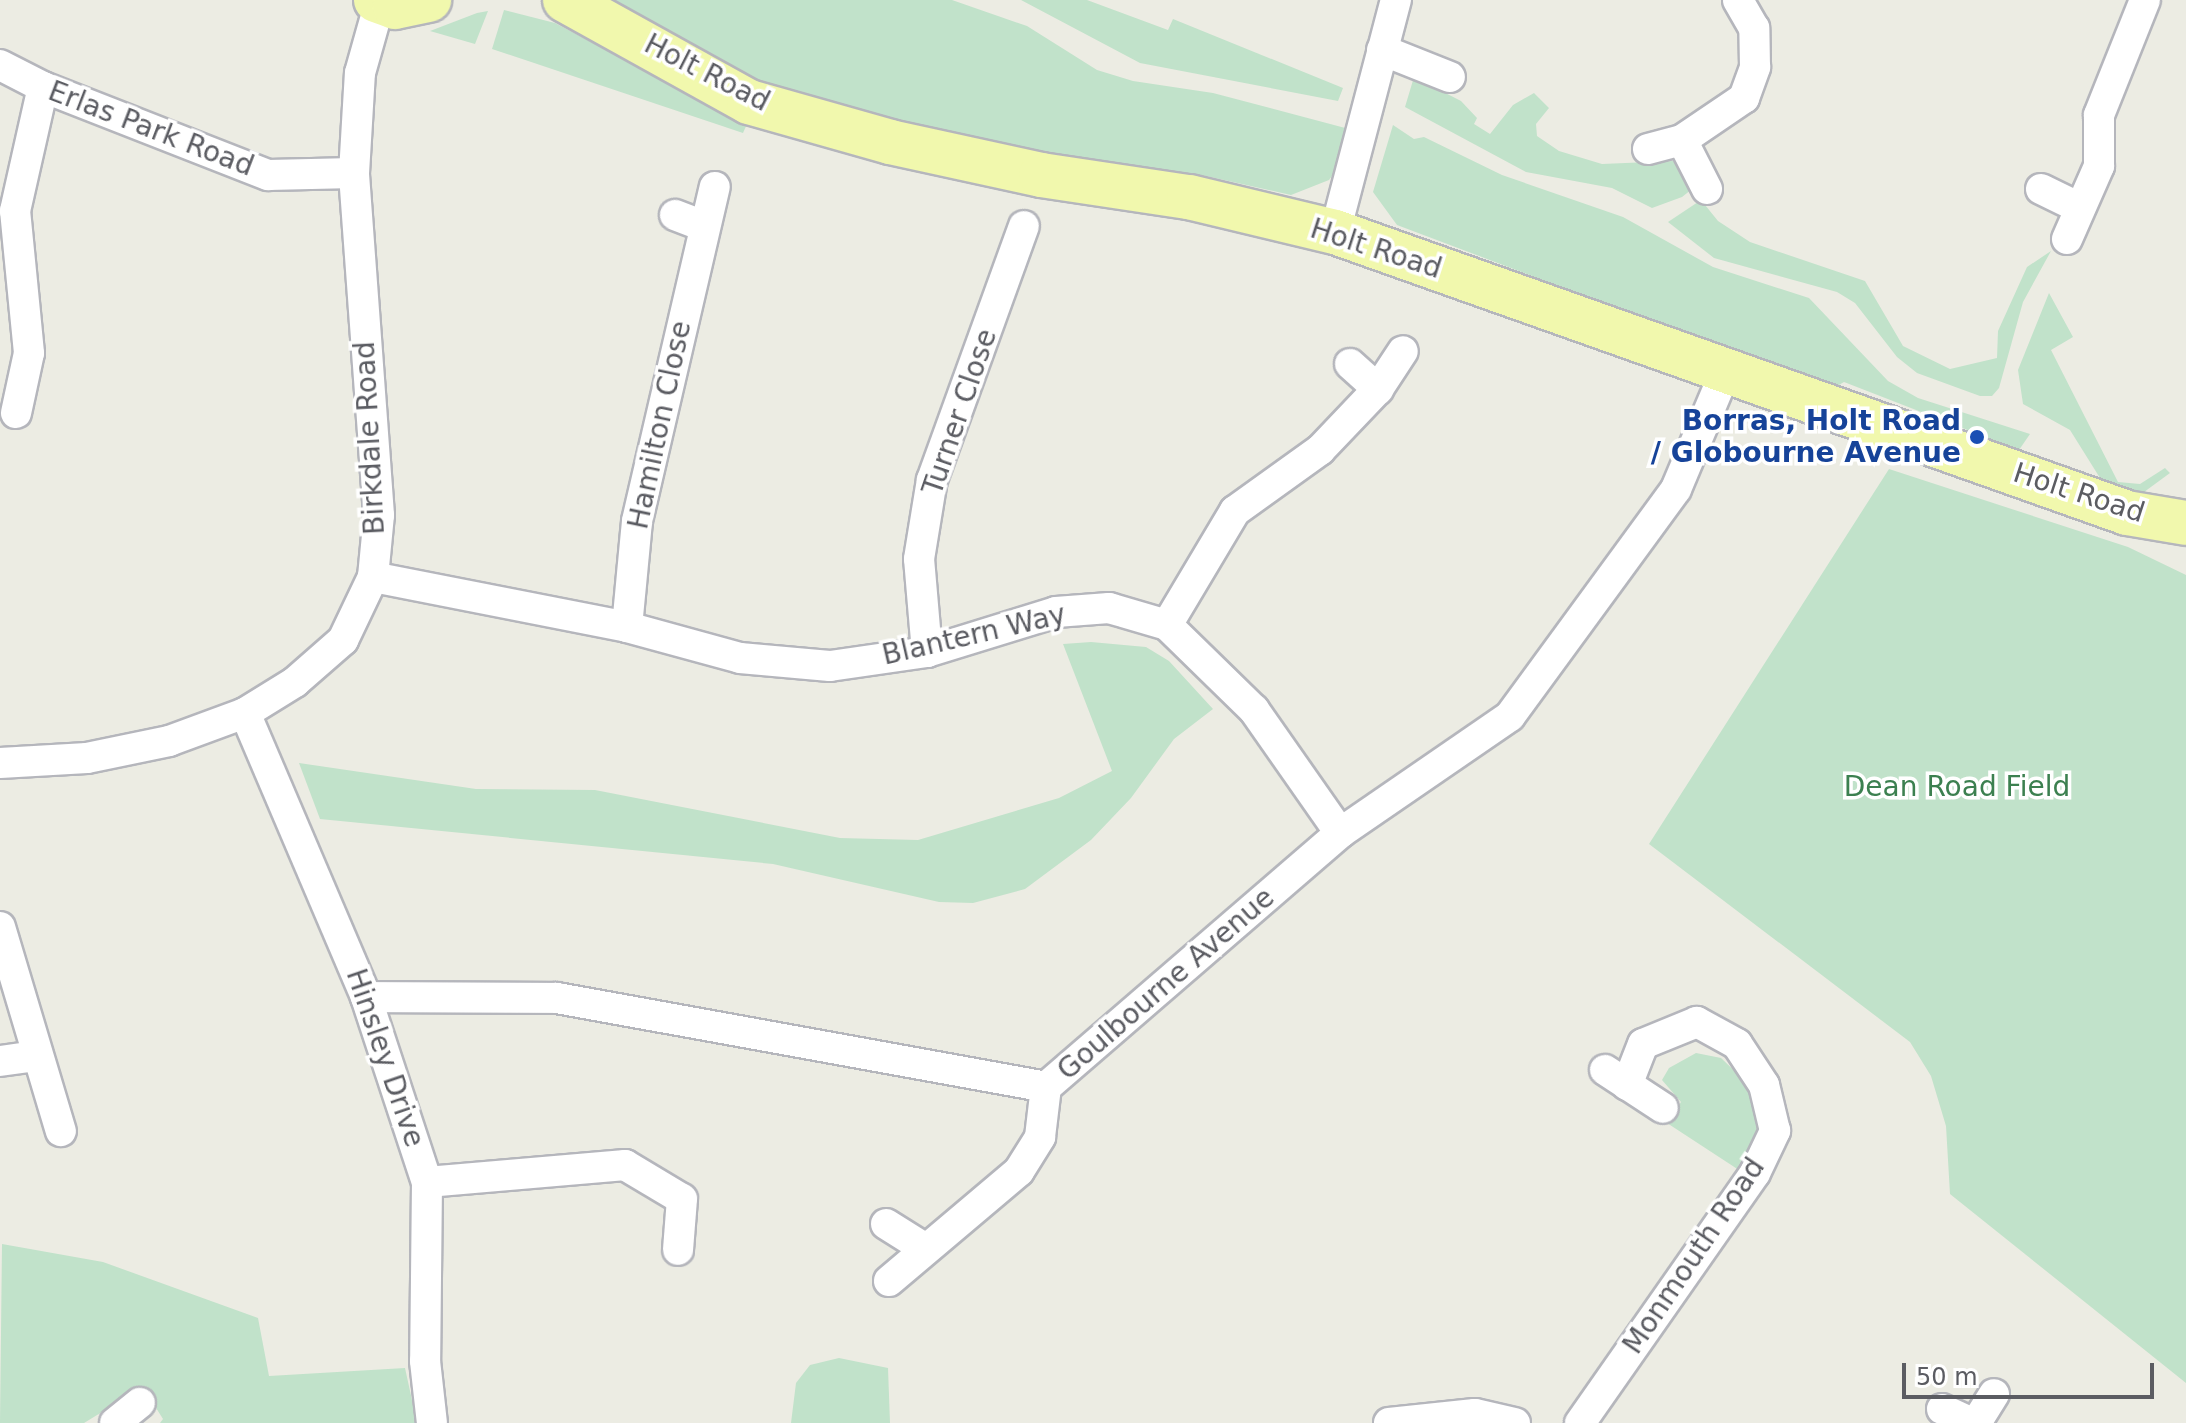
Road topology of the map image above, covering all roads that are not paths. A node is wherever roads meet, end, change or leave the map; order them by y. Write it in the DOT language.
graph roads {
  1 [pos="429,0"];
  2 [pos="565,0"];
  3 [pos="1396,0"];
  4 [pos="1738,0"];
  5 [pos="2145,0"];
  6 [pos="378,1"];
  7 [pos="1382,50"];
  8 [pos="0,65"];
  9 [pos="1450,77"];
  10 [pos="43,87"];
  11 [pos="1682,140"];
  12 [pos="1648,149"];
  13 [pos="354,173"];
  14 [pos="715,187"];
  15 [pos="1707,189"];
  16 [pos="2041,189"];
  17 [pos="2078,207"];
  18 [pos="1024,226"];
  19 [pos="1335,232"];
  20 [pos="2067,239"];
  21 [pos="1403,351"];
  22 [pos="1350,364"];
  23 [pos="1726,370"];
  24 [pos="1378,389"];
  25 [pos="16,413"];
  26 [pos="2186,523"];
  27 [pos="373,577"];
  28 [pos="1167,625"];
  29 [pos="627,627"];
  30 [pos="927,652"];
  31 [pos="245,713"];
  32 [pos="0,763"];
  33 [pos="1340,833"];
  34 [pos="0,927"];
  35 [pos="366,997"];
  36 [pos="37,1056"];
  37 [pos="0,1061"];
  38 [pos="1046,1087"];
  39 [pos="1663,1108"];
  40 [pos="61,1131"];
  41 [pos="427,1182"];
  42 [pos="886,1224"];
  43 [pos="926,1249"];
  44 [pos="678,1250"];
  45 [pos="889,1281"];
  46 [pos="1994,1394"];
  47 [pos="140,1403"];
  48 [pos="1942,1409"];
  49 [pos="115,1423"];
  50 [pos="432,1423"];
  51 [pos="1389,1423"];
  52 [pos="1515,1423"];
  53 [pos="1580,1423"];
  54 [pos="1974,1423"];
  1 -- 6 [label="main road"];
  2 -- 19 [label="main road, Holt Road"];
  3 -- 7 [label="street"];
  4 -- 11 [label="street"];
  5 -- 17 [label="street"];
  6 -- 13 [label="street, Birkdale Road"];
  7 -- 9 [label="street"];
  7 -- 19 [label="street"];
  8 -- 10 [label="street, Erlas Park Road"];
  10 -- 13 [label="street, Erlas Park Road"];
  10 -- 25 [label="street"];
  11 -- 12 [label="street"];
  11 -- 15 [label="street"];
  13 -- 27 [label="street, Birkdale Road"];
  14 -- 29 [label="street, Hamilton Close"];
  16 -- 17 [label="street"];
  17 -- 20 [label="street"];
  18 -- 30 [label="street, Turner Close"];
  19 -- 23 [label="main road, Holt Road"];
  21 -- 24 [label="street"];
  22 -- 24 [label="street"];
  23 -- 26 [label="main road, Holt Road"];
  23 -- 33 [label="street, Goulbourne Avenue"];
  24 -- 28 [label="street"];
  27 -- 29 [label="street, Blantern Way"];
  27 -- 31 [label="street, Birkdale Road"];
  28 -- 30 [label="street, Blantern Way"];
  28 -- 33 [label="street, Blantern Way"];
  29 -- 30 [label="street, Blantern Way"];
  31 -- 32 [label="street, Birkdale Road"];
  31 -- 35 [label="street, Hinsley Drive"];
  33 -- 38 [label="street, Goulbourne Avenue"];
  34 -- 36 [label="street"];
  35 -- 38 [label="street, Goulbourne Avenue"];
  35 -- 41 [label="street, Hinsley Drive"];
  36 -- 37 [label="street"];
  36 -- 40 [label="street"];
  38 -- 43 [label="street"];
  39 -- 53 [label="street, Monmouth Road"];
  41 -- 44 [label="street"];
  41 -- 50 [label="street, Hinsley Drive"];
  42 -- 43 [label="street"];
  43 -- 45 [label="street"];
  46 -- 54 [label="street"];
  47 -- 49 [label="street"];
  48 -- 54 [label="street"];
  51 -- 52 [label="street"];
}
